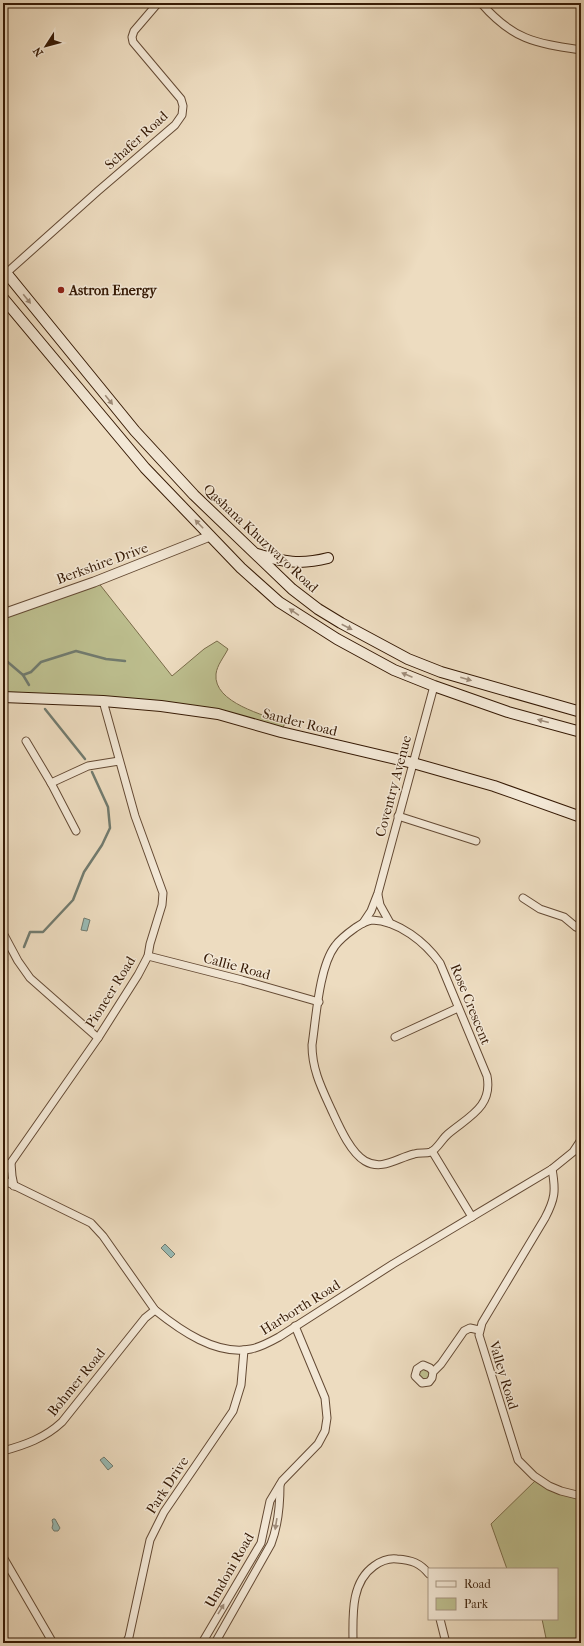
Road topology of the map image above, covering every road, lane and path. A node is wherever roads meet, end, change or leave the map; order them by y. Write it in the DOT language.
graph roads {
  1 [pos="158,3"];
  2 [pos="481,3"];
  3 [pos="581,50"];
  4 [pos="4,272"];
  5 [pos="3,298"];
  6 [pos="210,536"];
  7 [pos="255,553"];
  8 [pos="328,558"];
  9 [pos="3,614"];
  10 [pos="434,686"];
  11 [pos="3,697"];
  12 [pos="103,701"];
  13 [pos="581,712"];
  14 [pos="581,732"];
  15 [pos="26,741"];
  16 [pos="119,761"];
  17 [pos="413,763"];
  18 [pos="51,783"];
  19 [pos="398,816"];
  20 [pos="581,817"];
  21 [pos="76,831"];
  22 [pos="476,841"];
  23 [pos="378,892"];
  24 [pos="523,898"];
  25 [pos="363,923"];
  26 [pos="390,923"];
  27 [pos="581,929"];
  28 [pos="3,933"];
  29 [pos="148,956"];
  30 [pos="319,1002"];
  31 [pos="458,1008"];
  32 [pos="396,1037"];
  33 [pos="98,1038"];
  34 [pos="581,1140"];
  35 [pos="432,1151"];
  36 [pos="11,1163"];
  37 [pos="552,1169"];
  38 [pos="3,1174"];
  39 [pos="3,1180"];
  40 [pos="14,1186"];
  41 [pos="472,1217"];
  42 [pos="155,1310"];
  43 [pos="296,1326"];
  44 [pos="479,1330"];
  45 [pos="244,1350"];
  46 [pos="433,1372"];
  47 [pos="3,1451"];
  48 [pos="280,1485"];
  49 [pos="581,1496"];
  50 [pos="3,1557"];
  51 [pos="428,1573"];
  52 [pos="440,1620"];
  53 [pos="53,1643"];
  54 [pos="126,1643"];
  55 [pos="202,1643"];
  56 [pos="215,1643"];
  57 [pos="353,1643"];
  58 [pos="446,1643"];
  1 -- 4 [label="street, Schafer Road"];
  2 -- 3 [label="street"];
  4 -- 7 [label="main road, Qashana Khuzwayo Road, one-way"];
  6 -- 5 [label="main road, one-way"];
  6 -- 9 [label="street, Berkshire Drive"];
  10 -- 6 [label="main road, one-way"];
  7 -- 8 [label="main road"];
  7 -- 13 [label="main road, Qashana Khuzwayo Road, one-way"];
  14 -- 10 [label="main road, one-way"];
  10 -- 17 [label="street, Coventry Avenue"];
  11 -- 12 [label="main road, Sander Road"];
  12 -- 16 [label="street, Pioneer Road"];
  12 -- 17 [label="main road, Sander Road"];
  15 -- 18 [label="street"];
  16 -- 18 [label="street"];
  16 -- 29 [label="street, Pioneer Road"];
  17 -- 19 [label="street, Coventry Avenue"];
  17 -- 20 [label="main road, Sander Road"];
  18 -- 21 [label="street"];
  19 -- 22 [label="street"];
  19 -- 23 [label="street, Coventry Avenue"];
  23 -- 25 [label="street, Coventry Avenue"];
  23 -- 26 [label="street"];
  24 -- 27 [label="street"];
  25 -- 26 [label="street, Rose Crescent"];
  25 -- 30 [label="street, Rose Crescent"];
  26 -- 31 [label="street, Rose Crescent"];
  28 -- 33 [label="street"];
  29 -- 30 [label="street, Callie Road"];
  29 -- 33 [label="street, Pioneer Road"];
  30 -- 35 [label="street, Rose Crescent"];
  31 -- 32 [label="street"];
  31 -- 35 [label="street, Rose Crescent"];
  33 -- 36 [label="street, Pioneer Road"];
  34 -- 37 [label="street, Harborth Road"];
  35 -- 41 [label="street"];
  36 -- 38 [label="street, Pioneer Road"];
  36 -- 40 [label="street"];
  37 -- 41 [label="street, Harborth Road"];
  37 -- 44 [label="street, Valley Road"];
  39 -- 40 [label="street, Harborth Road"];
  40 -- 42 [label="street, Harborth Road"];
  41 -- 43 [label="street, Harborth Road"];
  42 -- 45 [label="street, Harborth Road"];
  42 -- 47 [label="street, Bohmer Road"];
  43 -- 45 [label="street, Harborth Road"];
  43 -- 48 [label="street, Umdoni Road"];
  44 -- 46 [label="street"];
  44 -- 49 [label="street, Valley Road"];
  45 -- 54 [label="street, Park Drive"];
  55 -- 48 [label="street, Umdoni Road, one-way"];
  48 -- 56 [label="street, Umdoni Road, one-way"];
  50 -- 53 [label="street"];
  51 -- 57 [label="street"];
  52 -- 58 [label="street"];
}
